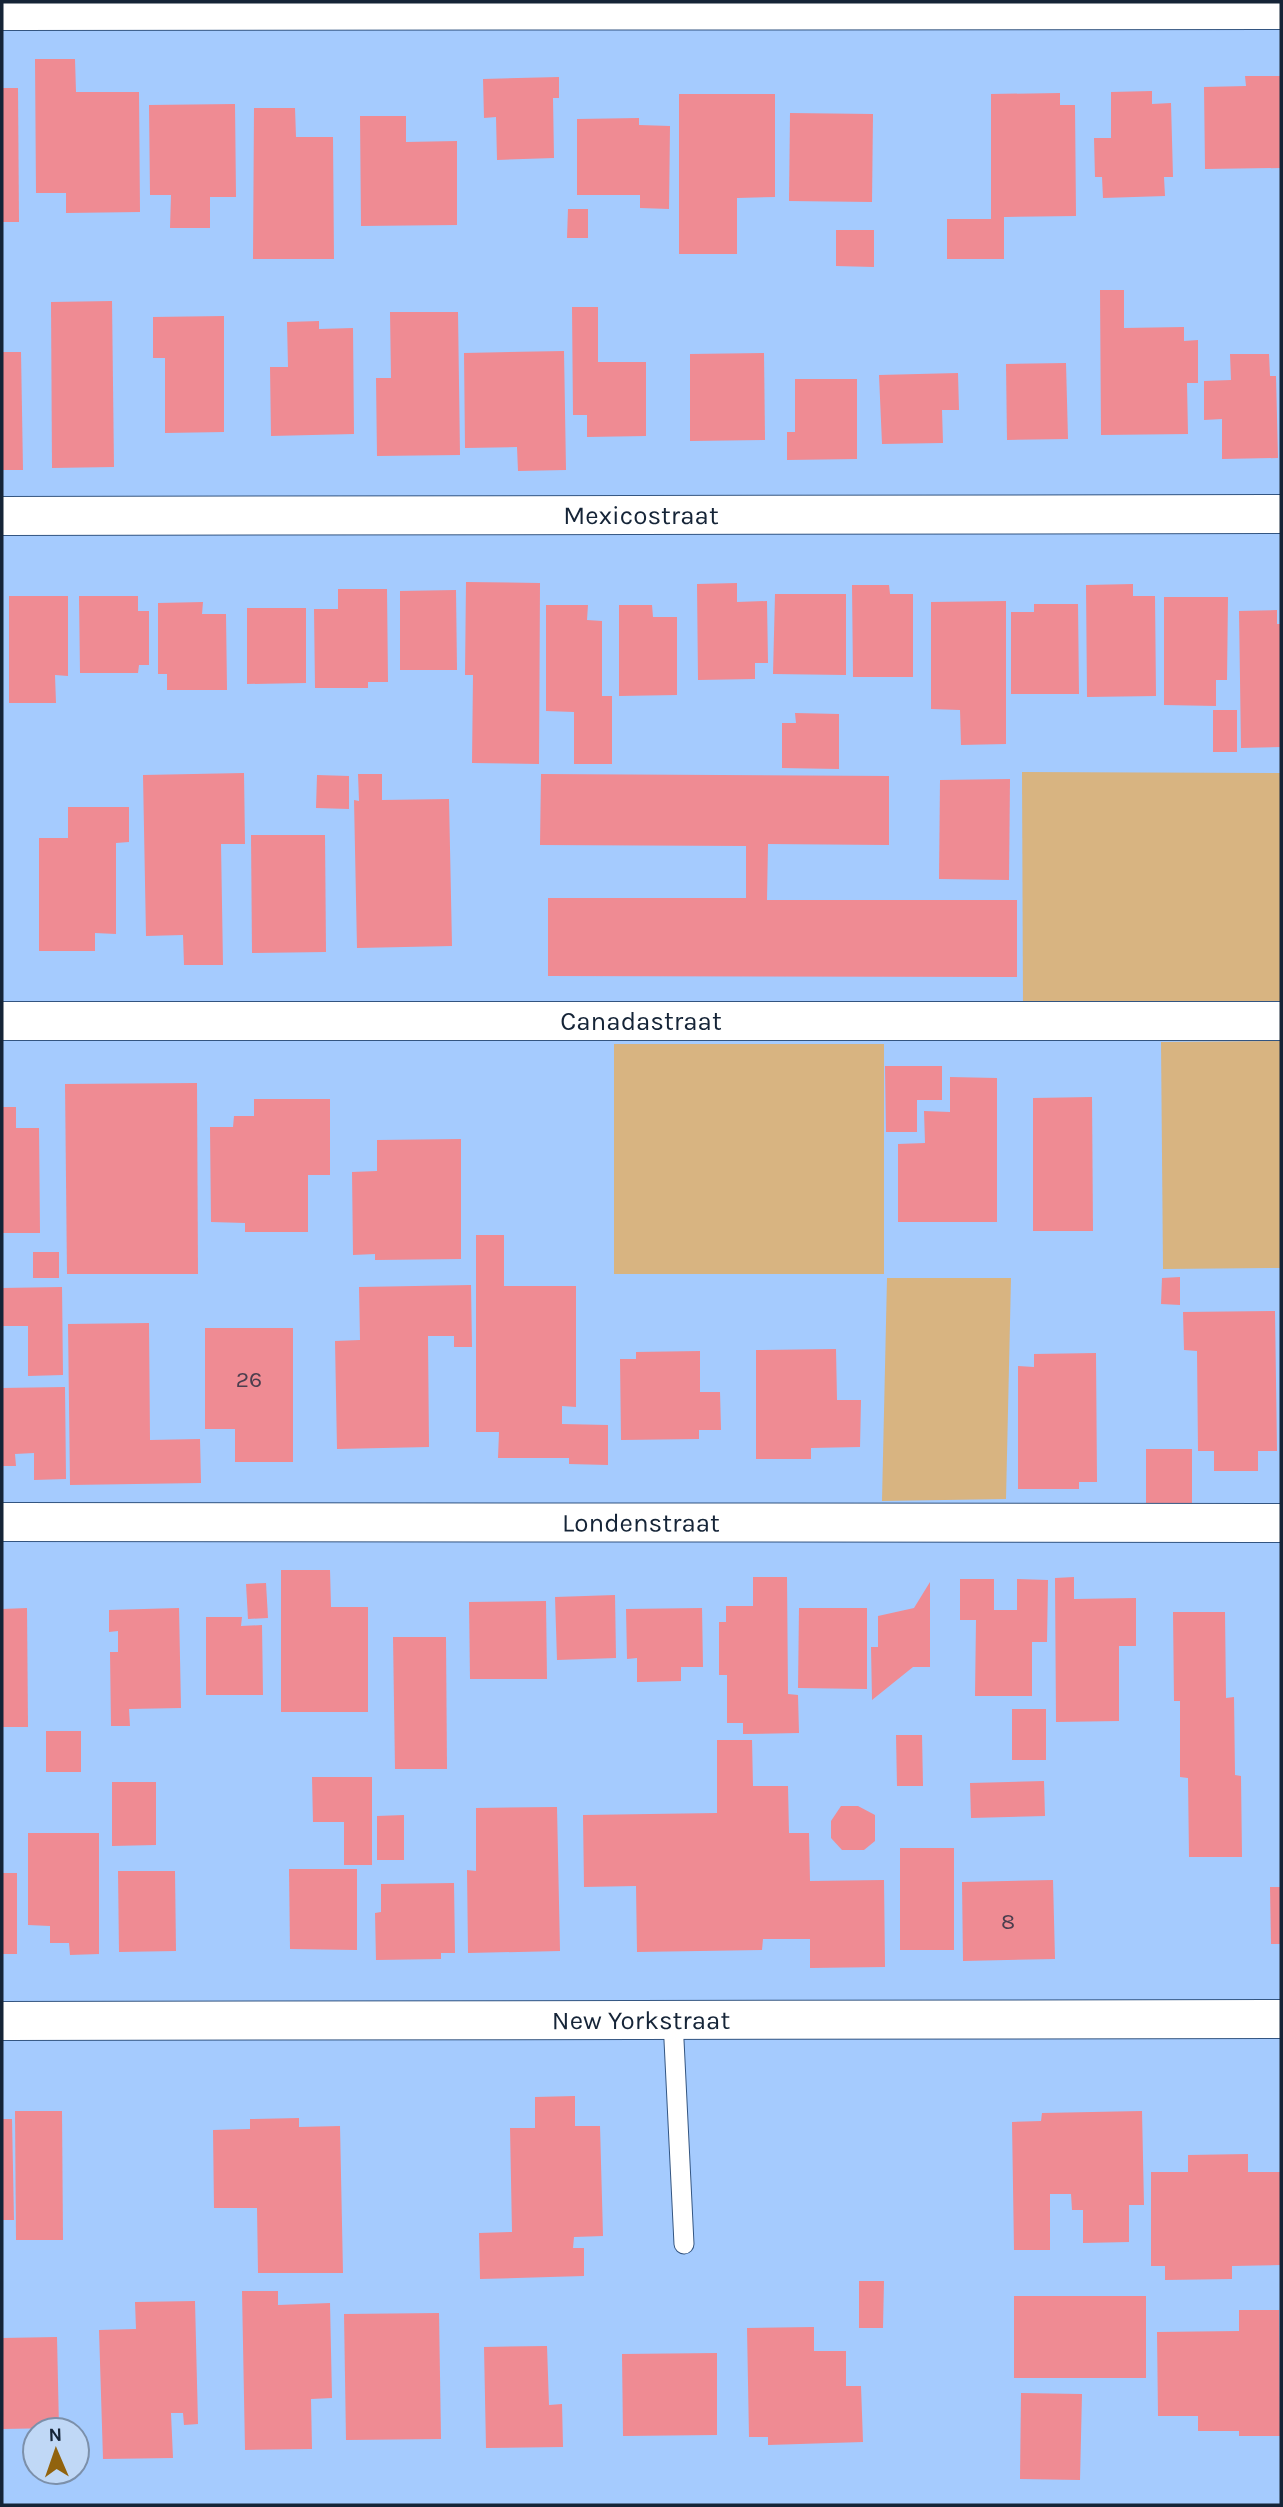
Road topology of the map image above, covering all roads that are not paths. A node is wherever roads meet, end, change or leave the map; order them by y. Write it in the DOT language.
graph roads {
  1 [pos="1281,10"];
  2 [pos="2,11"];
  3 [pos="1281,514"];
  4 [pos="2,516"];
  5 [pos="2,1021"];
  6 [pos="1281,1021"];
  7 [pos="2,1522"];
  8 [pos="1281,1523"];
  9 [pos="1281,2019"];
  10 [pos="673,2020"];
  11 [pos="2,2021"];
  12 [pos="684,2244"];
  1 -- 2 [label="street"];
  3 -- 4 [label="street, Mexicostraat"];
  5 -- 6 [label="street, Canadastraat"];
  7 -- 8 [label="street, Londenstraat"];
  9 -- 10 [label="street, New Yorkstraat"];
  10 -- 11 [label="street, New Yorkstraat"];
  10 -- 12 [label="lane"];
}
